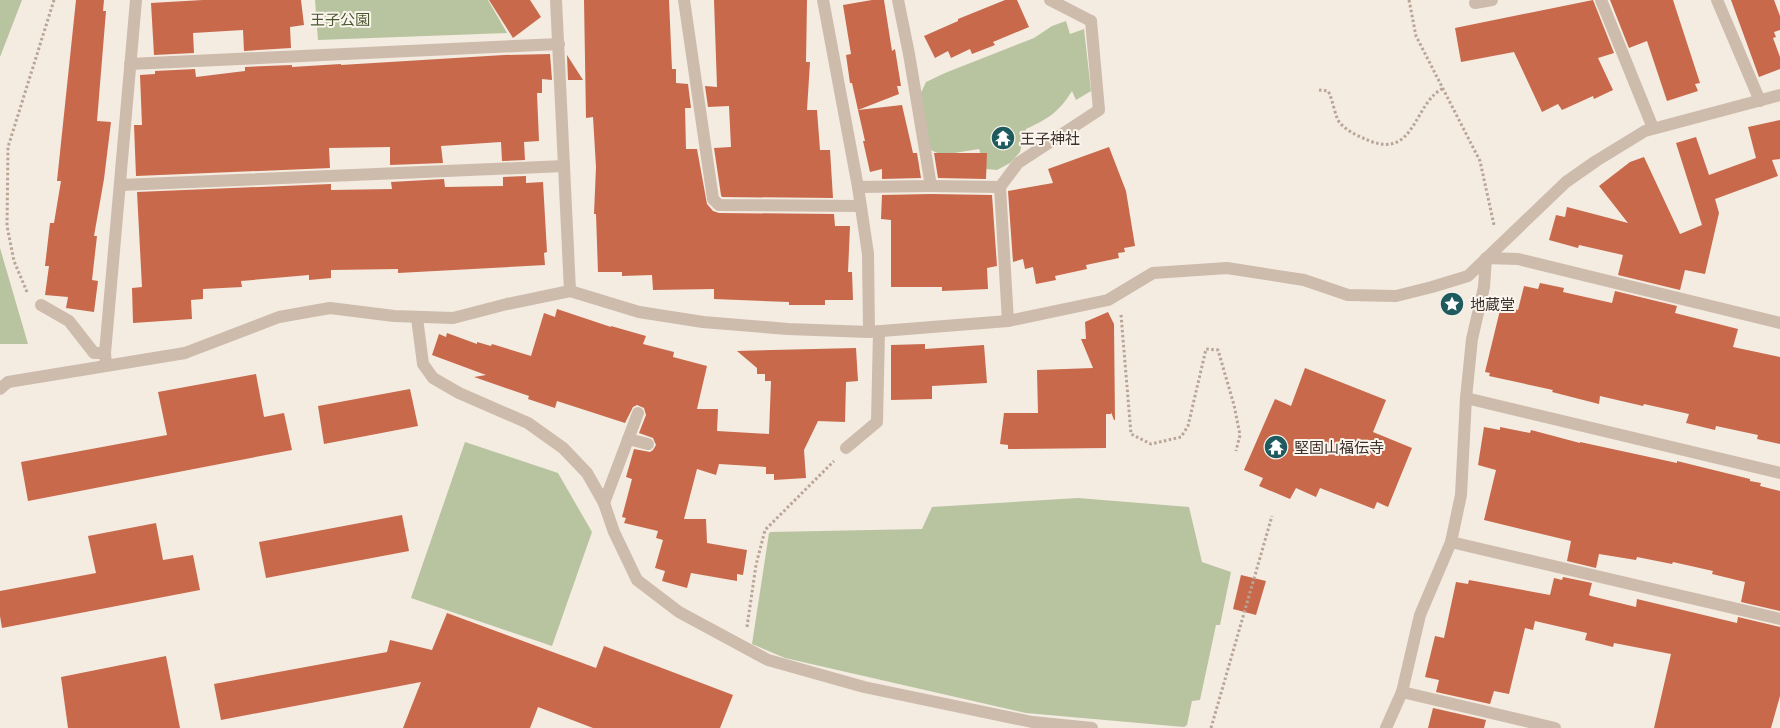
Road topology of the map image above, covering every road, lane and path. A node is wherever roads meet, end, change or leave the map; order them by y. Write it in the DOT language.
graph roads {
  1 [pos="54,0"];
  2 [pos="136,0"];
  3 [pos="556,0"];
  4 [pos="684,0"];
  5 [pos="823,0"];
  6 [pos="898,0"];
  7 [pos="1050,0"];
  8 [pos="1409,0"];
  9 [pos="1492,0"];
  10 [pos="1601,0"];
  11 [pos="1717,0"];
  12 [pos="1475,3"];
  13 [pos="559,44"];
  14 [pos="130,64"];
  15 [pos="1444,88"];
  16 [pos="1319,90"];
  17 [pos="1780,95"];
  18 [pos="1760,101"];
  19 [pos="1653,128"];
  20 [pos="564,166"];
  21 [pos="120,185"];
  22 [pos="930,186"];
  23 [pos="858,187"];
  24 [pos="1000,187"];
  25 [pos="860,206"];
  26 [pos="1499,245"];
  27 [pos="1486,258"];
  28 [pos="570,291"];
  29 [pos="1119,294"];
  30 [pos="42,306"];
  31 [pos="417,318"];
  32 [pos="1008,321"];
  33 [pos="1780,323"];
  34 [pos="874,331"];
  35 [pos="106,359"];
  36 [pos="0,390"];
  37 [pos="1466,398"];
  38 [pos="638,413"];
  39 [pos="628,439"];
  40 [pos="648,444"];
  41 [pos="846,448"];
  42 [pos="1236,451"];
  43 [pos="1780,473"];
  44 [pos="604,503"];
  45 [pos="1272,516"];
  46 [pos="1451,542"];
  47 [pos="1780,619"];
  48 [pos="744,647"];
  49 [pos="1402,692"];
  50 [pos="1092,728"];
  51 [pos="1211,728"];
  52 [pos="1386,728"];
  53 [pos="1556,728"];
  1 -- 30 [label="path"];
  2 -- 14 [label="street"];
  3 -- 13 [label="street"];
  4 -- 25 [label="street"];
  5 -- 23 [label="street"];
  6 -- 22 [label="street"];
  7 -- 24 [label="street"];
  8 -- 15 [label="path"];
  9 -- 12 [label="street"];
  10 -- 19 [label="street"];
  11 -- 18 [label="street"];
  13 -- 14 [label="street"];
  13 -- 20 [label="street"];
  14 -- 21 [label="street"];
  15 -- 16 [label="path"];
  15 -- 26 [label="path"];
  17 -- 18 [label="street"];
  18 -- 19 [label="street"];
  19 -- 26 [label="street"];
  20 -- 21 [label="street"];
  20 -- 28 [label="street"];
  21 -- 35 [label="street"];
  22 -- 23 [label="street"];
  22 -- 24 [label="street"];
  23 -- 25 [label="street"];
  24 -- 32 [label="street"];
  25 -- 34 [label="street"];
  26 -- 27 [label="street"];
  27 -- 29 [label="street"];
  27 -- 33 [label="street"];
  27 -- 37 [label="street"];
  28 -- 31 [label="street"];
  28 -- 34 [label="street"];
  29 -- 32 [label="street"];
  29 -- 42 [label="path"];
  30 -- 35 [label="street"];
  31 -- 35 [label="street"];
  31 -- 44 [label="street"];
  32 -- 34 [label="street"];
  34 -- 41 [label="street"];
  35 -- 36 [label="street"];
  37 -- 43 [label="street"];
  37 -- 46 [label="street"];
  38 -- 39 [label="street"];
  39 -- 40 [label="street"];
  39 -- 44 [label="street"];
  41 -- 48 [label="path"];
  44 -- 48 [label="street"];
  45 -- 51 [label="path"];
  46 -- 47 [label="street"];
  46 -- 49 [label="street"];
  48 -- 50 [label="street"];
  49 -- 52 [label="street"];
  49 -- 53 [label="street"];
}
